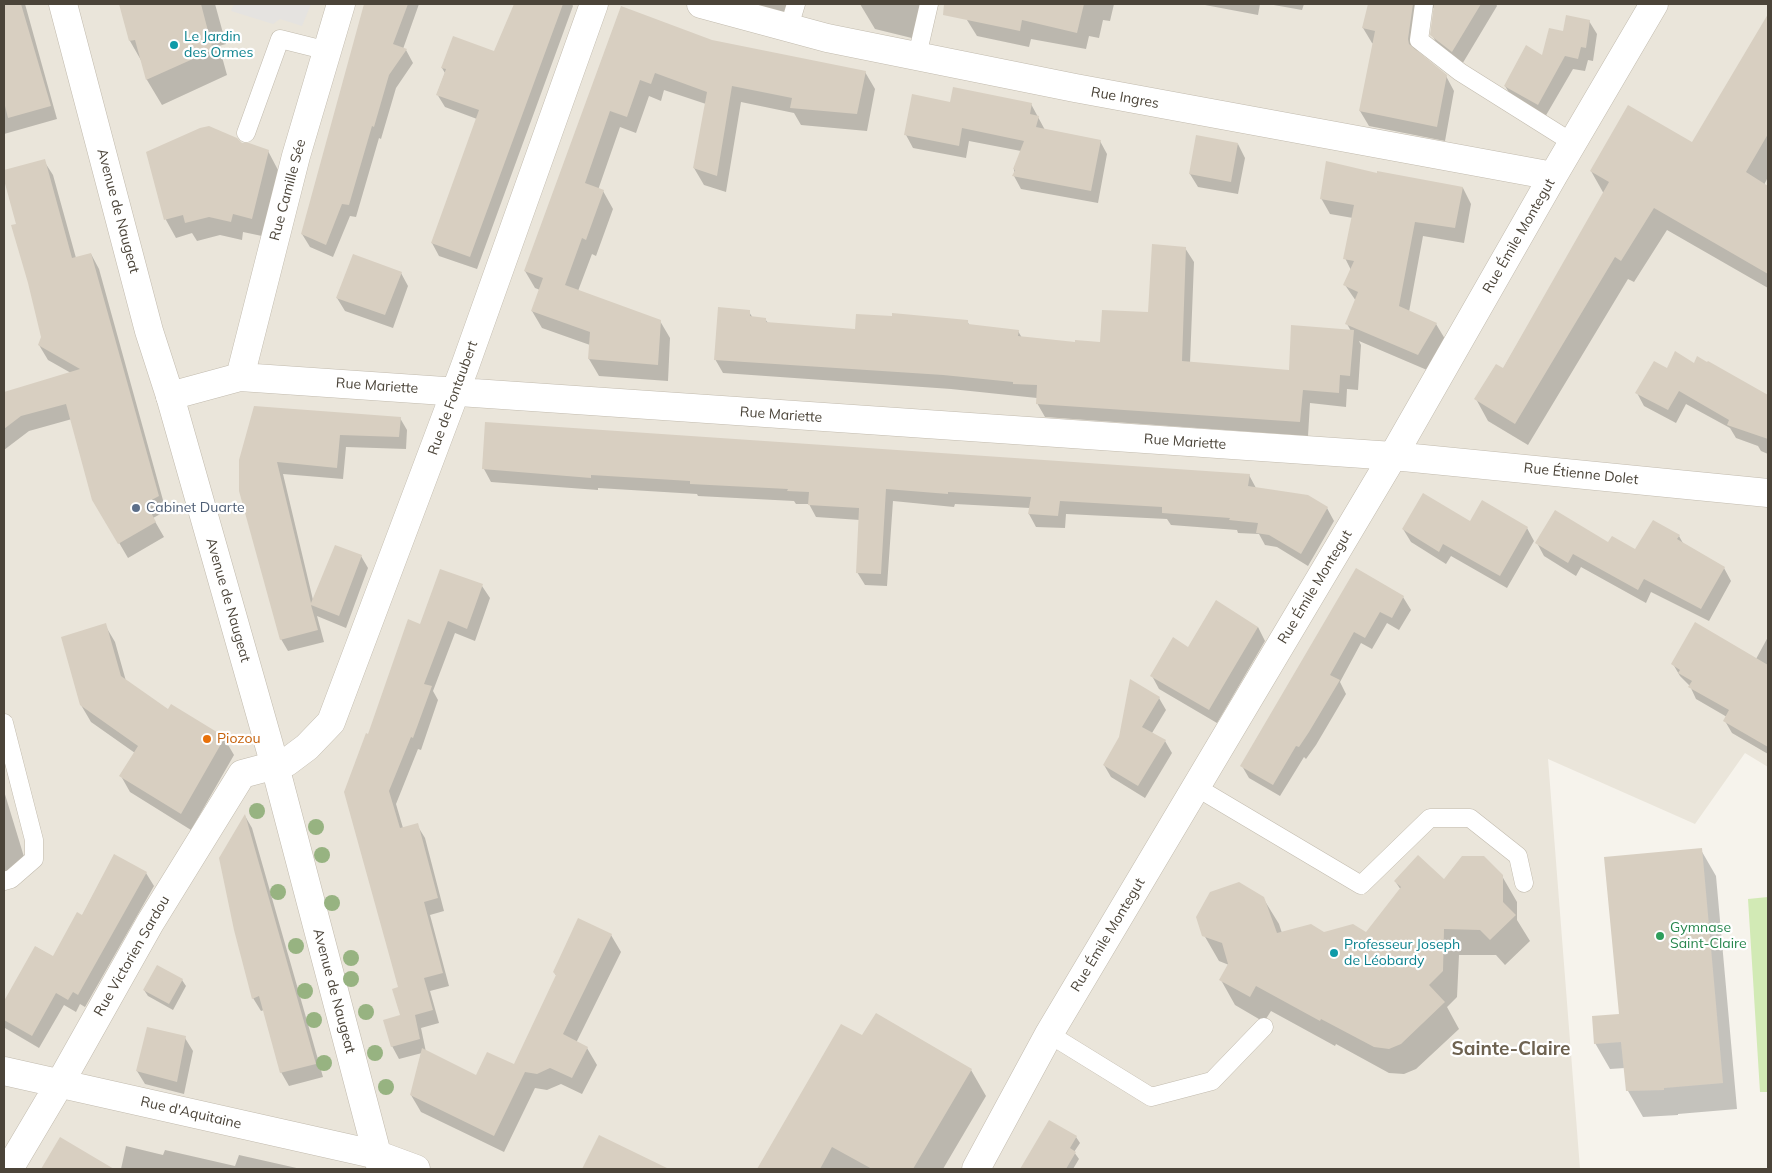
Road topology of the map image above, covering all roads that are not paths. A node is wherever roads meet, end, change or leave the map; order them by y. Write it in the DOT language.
graph roads {
  1 [pos="63,4"];
  2 [pos="341,4"];
  3 [pos="594,4"];
  4 [pos="700,4"];
  5 [pos="929,4"];
  6 [pos="1424,4"];
  7 [pos="1654,4"];
  8 [pos="793,16"];
  9 [pos="328,51"];
  10 [pos="917,56"];
  11 [pos="246,133"];
  12 [pos="1573,143"];
  13 [pos="1553,176"];
  14 [pos="240,377"];
  15 [pos="454,392"];
  16 [pos="170,396"];
  17 [pos="1393,456"];
  18 [pos="1768,493"];
  19 [pos="4,723"];
  20 [pos="275,766"];
  21 [pos="1196,787"];
  22 [pos="4,881"];
  23 [pos="1524,883"];
  24 [pos="1264,1027"];
  25 [pos="1049,1034"];
  26 [pos="4,1071"];
  27 [pos="60,1083"];
  28 [pos="380,1162"];
  29 [pos="9,1169"];
  30 [pos="416,1169"];
  31 [pos="976,1169"];
  1 -- 16 [label="street, Avenue de Naugeat"];
  2 -- 9 [label="street, Rue Camille Sée"];
  3 -- 15 [label="street, Rue de Fontaubert"];
  4 -- 8 [label="street, Rue Ingres"];
  5 -- 10 [label="lane"];
  6 -- 12 [label="lane"];
  7 -- 12 [label="street, Rue Émile Montegut"];
  8 -- 10 [label="street, Rue Ingres"];
  9 -- 11 [label="lane"];
  9 -- 14 [label="street, Rue Camille Sée"];
  10 -- 13 [label="street, Rue Ingres"];
  12 -- 13 [label="street, Rue Émile Montegut"];
  13 -- 17 [label="street, Rue Émile Montegut"];
  14 -- 15 [label="street, Rue Mariette"];
  14 -- 16 [label="street, Rue Mariette"];
  15 -- 17 [label="street, Rue Mariette"];
  15 -- 20 [label="street, Rue de Fontaubert"];
  16 -- 20 [label="street, Avenue de Naugeat"];
  17 -- 18 [label="street, Rue Étienne Dolet"];
  17 -- 21 [label="street, Rue Émile Montegut"];
  19 -- 22 [label="lane"];
  20 -- 27 [label="street, Rue Victorien Sardou"];
  20 -- 28 [label="street, Avenue de Naugeat"];
  21 -- 23 [label="lane"];
  21 -- 25 [label="street, Rue Émile Montegut"];
  24 -- 25 [label="lane"];
  25 -- 31 [label="street, Rue Émile Montegut"];
  26 -- 27 [label="street, Rue d'Aquitaine"];
  27 -- 28 [label="street, Rue d'Aquitaine"];
  27 -- 29 [label="street, Rue Victorien Sardou"];
  28 -- 30 [label="street, Rue d'Aquitaine"];
}
